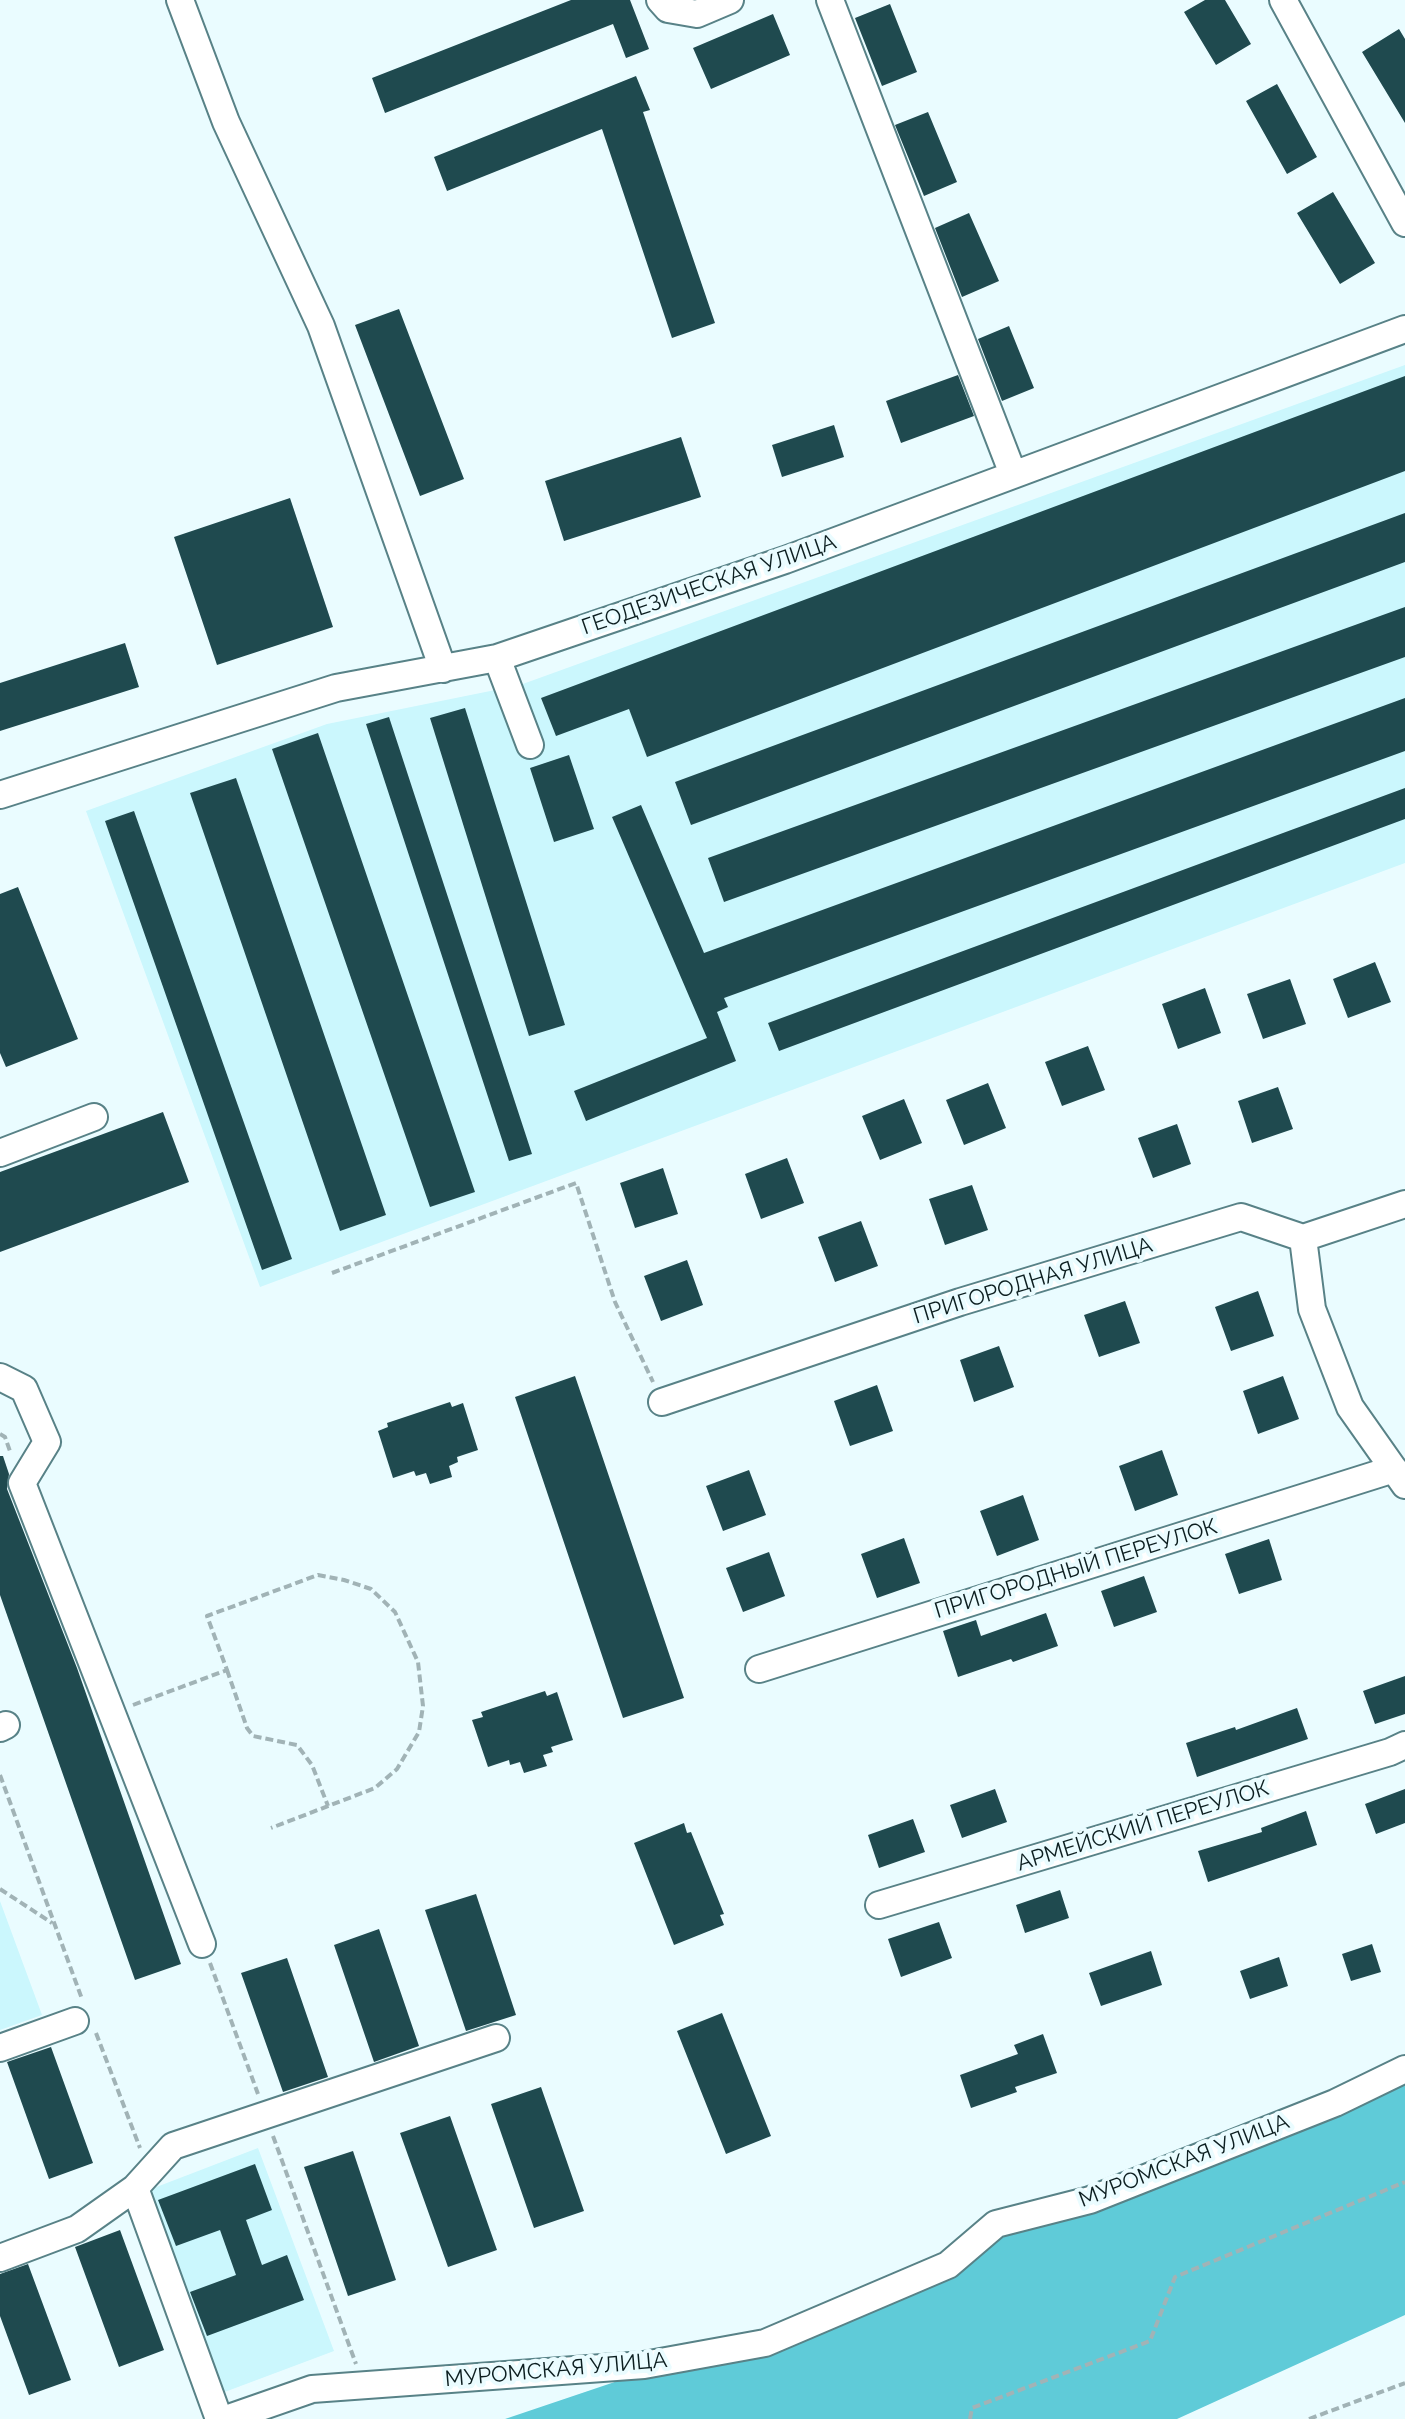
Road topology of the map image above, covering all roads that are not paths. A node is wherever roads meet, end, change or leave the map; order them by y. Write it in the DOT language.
graph roads {
  1 [pos="180,0"];
  2 [pos="660,0"];
  3 [pos="730,0"];
  4 [pos="830,0"];
  5 [pos="1283,0"];
  6 [pos="1405,223"];
  7 [pos="1405,329"];
  8 [pos="1013,474"];
  9 [pos="497,658"];
  10 [pos="443,669"];
  11 [pos="530,745"];
  12 [pos="0,795"];
  13 [pos="94,1117"];
  14 [pos="0,1153"];
  15 [pos="1405,1204"];
  16 [pos="1303,1238"];
  17 [pos="0,1376"];
  18 [pos="662,1402"];
  19 [pos="1399,1477"];
  20 [pos="759,1669"];
  21 [pos="1405,1745"];
  22 [pos="879,1905"];
  23 [pos="202,1944"];
  24 [pos="85,2020"];
  25 [pos="496,2038"];
  26 [pos="0,2048"];
  27 [pos="1405,2069"];
  28 [pos="142,2181"];
  29 [pos="0,2258"];
  30 [pos="219,2419"];
  31 [pos="226,2419"];
  1 -- 10 [label="street"];
  2 -- 3 [label="street"];
  4 -- 8 [label="street"];
  5 -- 6 [label="street"];
  7 -- 8 [label="street, ГЕОДЕЗИЧЕСКАЯ УЛИЦА"];
  8 -- 9 [label="street, ГЕОДЕЗИЧЕСКАЯ УЛИЦА"];
  9 -- 10 [label="street, ГЕОДЕЗИЧЕСКАЯ УЛИЦА"];
  9 -- 11 [label="street"];
  10 -- 12 [label="street, ГЕОДЕЗИЧЕСКАЯ УЛИЦА"];
  13 -- 14 [label="street"];
  15 -- 16 [label="street"];
  16 -- 18 [label="street, ПРИГОРОДНАЯ УЛИЦА"];
  16 -- 19 [label="street"];
  17 -- 23 [label="street"];
  19 -- 20 [label="street, ПРИГОРОДНЫЙ ПЕРЕУЛОК"];
  21 -- 22 [label="street, АРМЕЙСКИЙ ПЕРЕУЛОК"];
  24 -- 26 [label="street"];
  25 -- 28 [label="street"];
  27 -- 31 [label="street, МУРОМСКАЯ УЛИЦА"];
  28 -- 29 [label="street"];
  28 -- 30 [label="street"];
}
